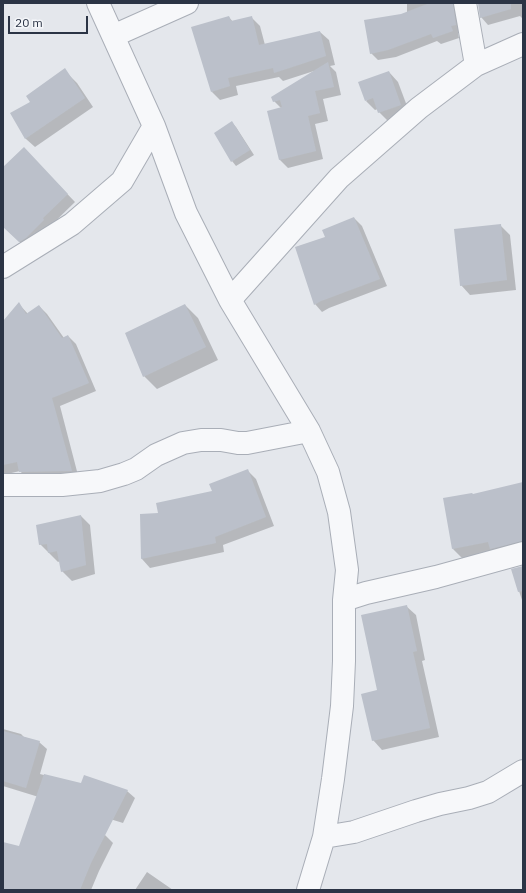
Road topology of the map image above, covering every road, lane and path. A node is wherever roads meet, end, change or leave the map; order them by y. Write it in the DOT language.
graph roads {
  1 [pos="98,3"];
  2 [pos="186,3"];
  3 [pos="466,3"];
  4 [pos="113,36"];
  5 [pos="523,44"];
  6 [pos="476,65"];
  7 [pos="154,126"];
  8 [pos="3,267"];
  9 [pos="230,300"];
  10 [pos="309,431"];
  11 [pos="3,485"];
  12 [pos="523,553"];
  13 [pos="344,600"];
  14 [pos="523,771"];
  15 [pos="324,837"];
  16 [pos="308,890"];
  1 -- 4 [label="street"];
  2 -- 4 [label="street"];
  3 -- 6 [label="street"];
  4 -- 7 [label="street"];
  5 -- 6 [label="street"];
  6 -- 9 [label="street"];
  7 -- 8 [label="street"];
  7 -- 9 [label="street"];
  9 -- 10 [label="street"];
  10 -- 11 [label="street"];
  10 -- 13 [label="street"];
  12 -- 13 [label="street"];
  13 -- 15 [label="street"];
  14 -- 15 [label="street"];
  15 -- 16 [label="street"];
}
